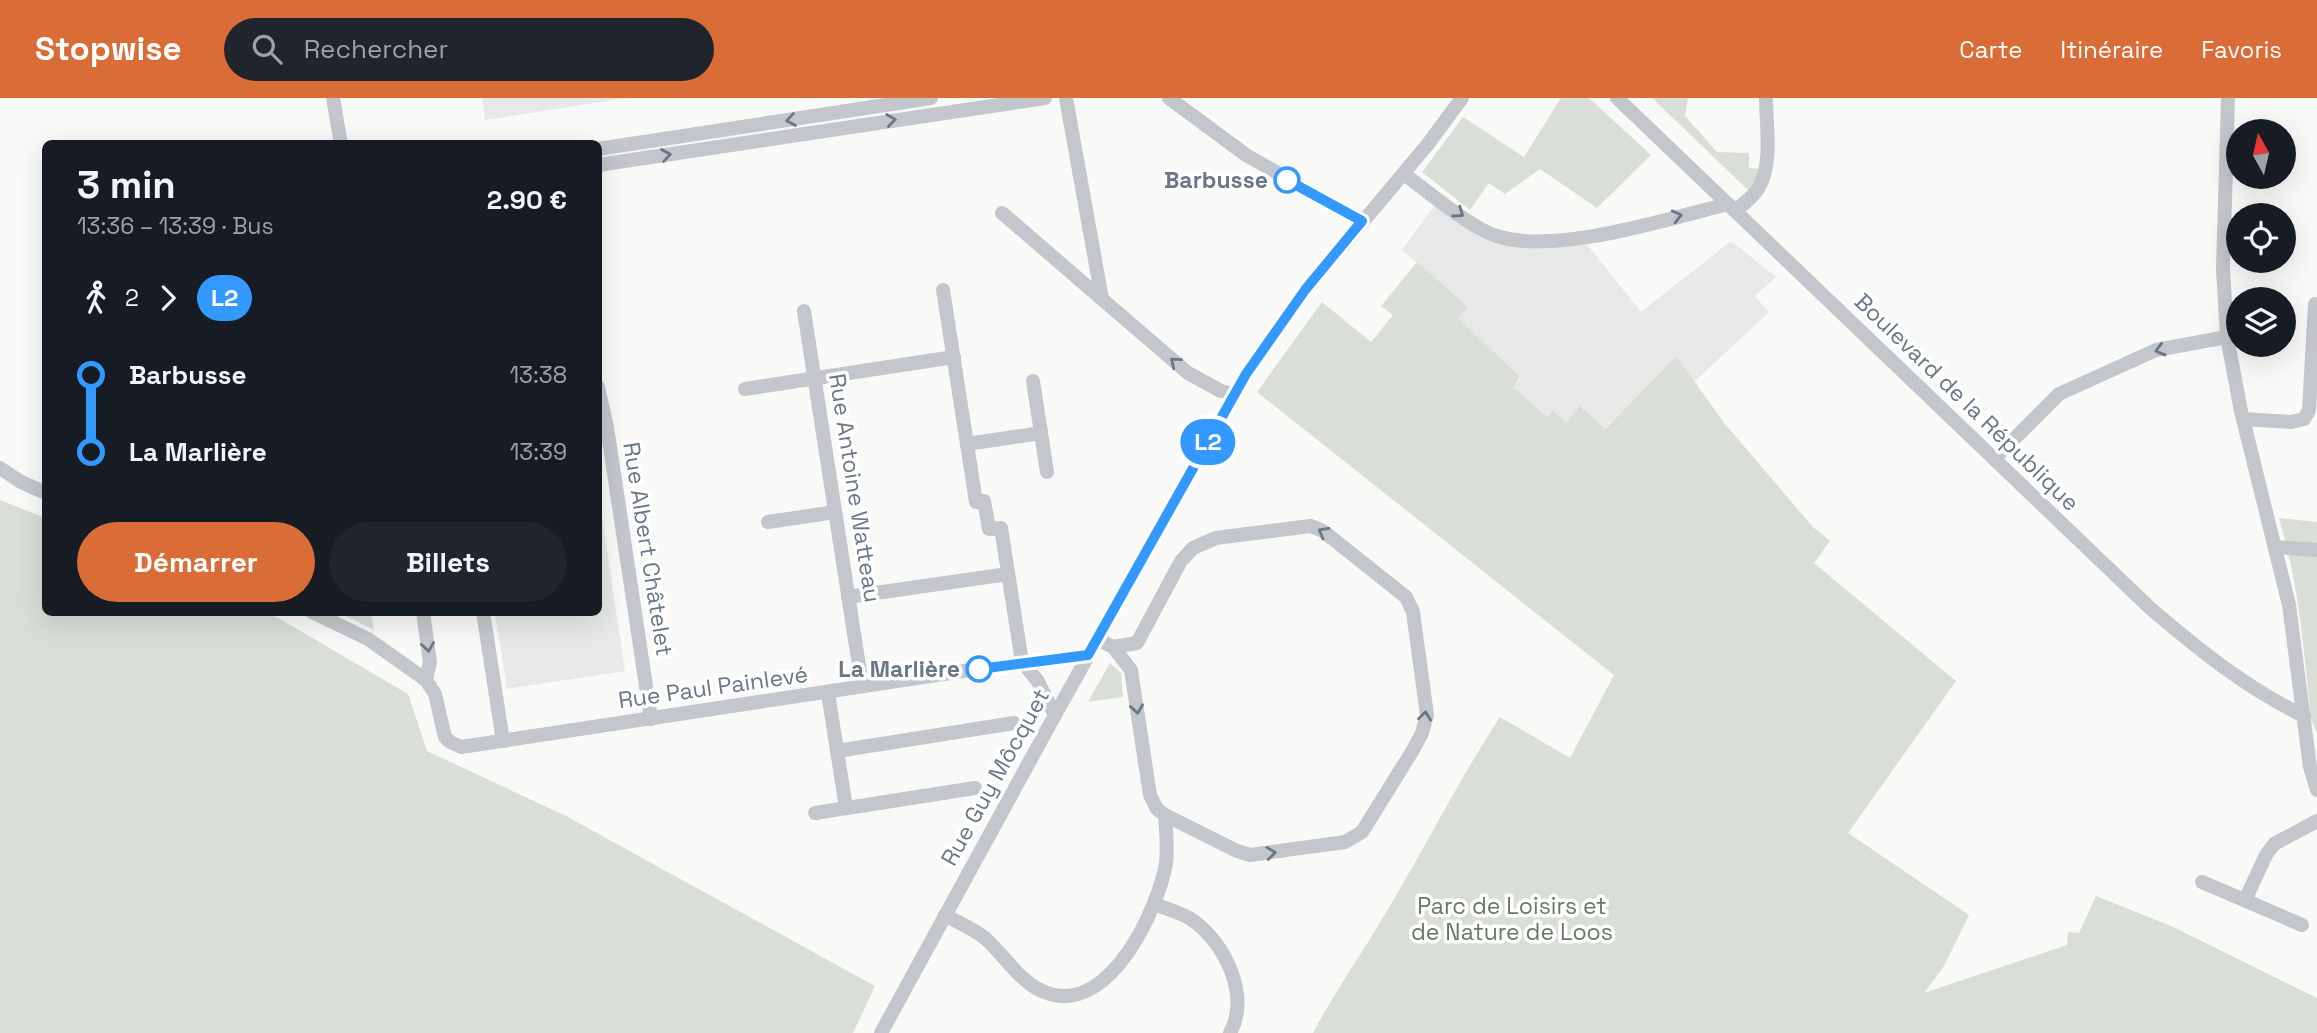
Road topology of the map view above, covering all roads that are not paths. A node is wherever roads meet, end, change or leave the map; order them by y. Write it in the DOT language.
graph roads {
  1 [pos="931,98"];
  2 [pos="1045,98"];
  3 [pos="1066,98"];
  4 [pos="1168,98"];
  5 [pos="1462,98"];
  6 [pos="1617,98"];
  7 [pos="1766,98"];
  8 [pos="2228,98"];
  9 [pos="334,103"];
  10 [pos="340,140"];
  11 [pos="351,140"];
  12 [pos="602,148"];
  13 [pos="602,164"];
  14 [pos="1404,174"];
  15 [pos="1731,207"];
  16 [pos="1002,213"];
  17 [pos="1362,221"];
  18 [pos="943,290"];
  19 [pos="1102,299"];
  20 [pos="2315,304"];
  21 [pos="804,311"];
  22 [pos="2226,320"];
  23 [pos="2226,337"];
  24 [pos="954,357"];
  25 [pos="2231,357"];
  26 [pos="815,378"];
  27 [pos="1033,381"];
  28 [pos="746,389"];
  29 [pos="1234,394"];
  30 [pos="2243,419"];
  31 [pos="603,428"];
  32 [pos="1041,433"];
  33 [pos="967,444"];
  34 [pos="1994,459"];
  35 [pos="0,468"];
  36 [pos="1047,472"];
  37 [pos="42,491"];
  38 [pos="835,512"];
  39 [pos="768,523"];
  40 [pos="2276,547"];
  41 [pos="2317,550"];
  42 [pos="1008,574"];
  43 [pos="848,597"];
  44 [pos="320,616"];
  45 [pos="424,616"];
  46 [pos="484,616"];
  47 [pos="1097,639"];
  48 [pos="1114,648"];
  49 [pos="1088,655"];
  50 [pos="1022,663"];
  51 [pos="860,672"];
  52 [pos="426,680"];
  53 [pos="828,693"];
  54 [pos="1055,715"];
  55 [pos="2304,716"];
  56 [pos="651,719"];
  57 [pos="1014,723"];
  58 [pos="503,741"];
  59 [pos="2312,742"];
  60 [pos="837,751"];
  61 [pos="975,789"];
  62 [pos="2317,790"];
  63 [pos="846,808"];
  64 [pos="816,813"];
  65 [pos="1165,815"];
  66 [pos="2317,821"];
  67 [pos="2202,882"];
  68 [pos="2245,900"];
  69 [pos="1154,904"];
  70 [pos="945,915"];
  71 [pos="2302,925"];
  72 [pos="881,1033"];
  73 [pos="1230,1033"];
  1 -- 12 [label="street, one-way"];
  13 -- 2 [label="street, one-way"];
  3 -- 19 [label="street"];
  4 -- 17 [label="street"];
  5 -- 14 [label="street, Rue Guy Môcquet"];
  6 -- 15 [label="street, Boulevard de la République"];
  7 -- 15 [label="street"];
  8 -- 22 [label="street"];
  9 -- 10 [label="street"];
  9 -- 11 [label="street"];
  14 -- 15 [label="street, one-way"];
  14 -- 17 [label="street, Rue Guy Môcquet"];
  15 -- 34 [label="street, Boulevard de la République"];
  16 -- 19 [label="street"];
  17 -- 29 [label="street, Rue Guy Môcquet"];
  18 -- 24 [label="street"];
  29 -- 19 [label="street, one-way"];
  20 -- 30 [label="street"];
  21 -- 26 [label="street, Rue Antoine Watteau"];
  23 -- 34 [label="street, one-way"];
  24 -- 26 [label="street"];
  24 -- 33 [label="street"];
  25 -- 30 [label="street"];
  26 -- 28 [label="street"];
  26 -- 38 [label="street, Rue Antoine Watteau"];
  27 -- 32 [label="street"];
  29 -- 47 [label="street, Rue Guy Môcquet"];
  30 -- 40 [label="street"];
  31 -- 56 [label="street, Rue Albert Châtelet"];
  32 -- 33 [label="street"];
  32 -- 36 [label="street"];
  33 -- 42 [label="street"];
  34 -- 55 [label="street, Boulevard de la République"];
  35 -- 37 [label="street"];
  38 -- 39 [label="street"];
  38 -- 43 [label="street, Rue Antoine Watteau"];
  40 -- 41 [label="street"];
  40 -- 55 [label="street"];
  42 -- 43 [label="street"];
  42 -- 50 [label="street"];
  43 -- 51 [label="street, Rue Antoine Watteau"];
  44 -- 52 [label="street"];
  45 -- 52 [label="street, one-way"];
  46 -- 58 [label="street"];
  47 -- 48 [label="street"];
  47 -- 49 [label="street, Rue Guy Môcquet"];
  48 -- 65 [label="street, one-way"];
  65 -- 48 [label="street, one-way"];
  49 -- 50 [label="street, Rue Paul Painlevé"];
  49 -- 54 [label="street, Rue Guy Môcquet"];
  50 -- 53 [label="street, Rue Paul Painlevé"];
  50 -- 54 [label="street"];
  52 -- 58 [label="street, Rue Paul Painlevé"];
  53 -- 56 [label="street, Rue Paul Painlevé"];
  53 -- 60 [label="street"];
  54 -- 70 [label="street, Rue Guy Môcquet"];
  55 -- 59 [label="street"];
  56 -- 58 [label="street, Rue Paul Painlevé"];
  57 -- 60 [label="street"];
  59 -- 62 [label="street"];
  60 -- 63 [label="street"];
  61 -- 63 [label="street"];
  63 -- 64 [label="street"];
  65 -- 69 [label="street"];
  66 -- 68 [label="street"];
  67 -- 68 [label="street"];
  68 -- 71 [label="street"];
  69 -- 70 [label="street"];
  69 -- 73 [label="street"];
  70 -- 72 [label="street, Rue Guy Môcquet"];
}
